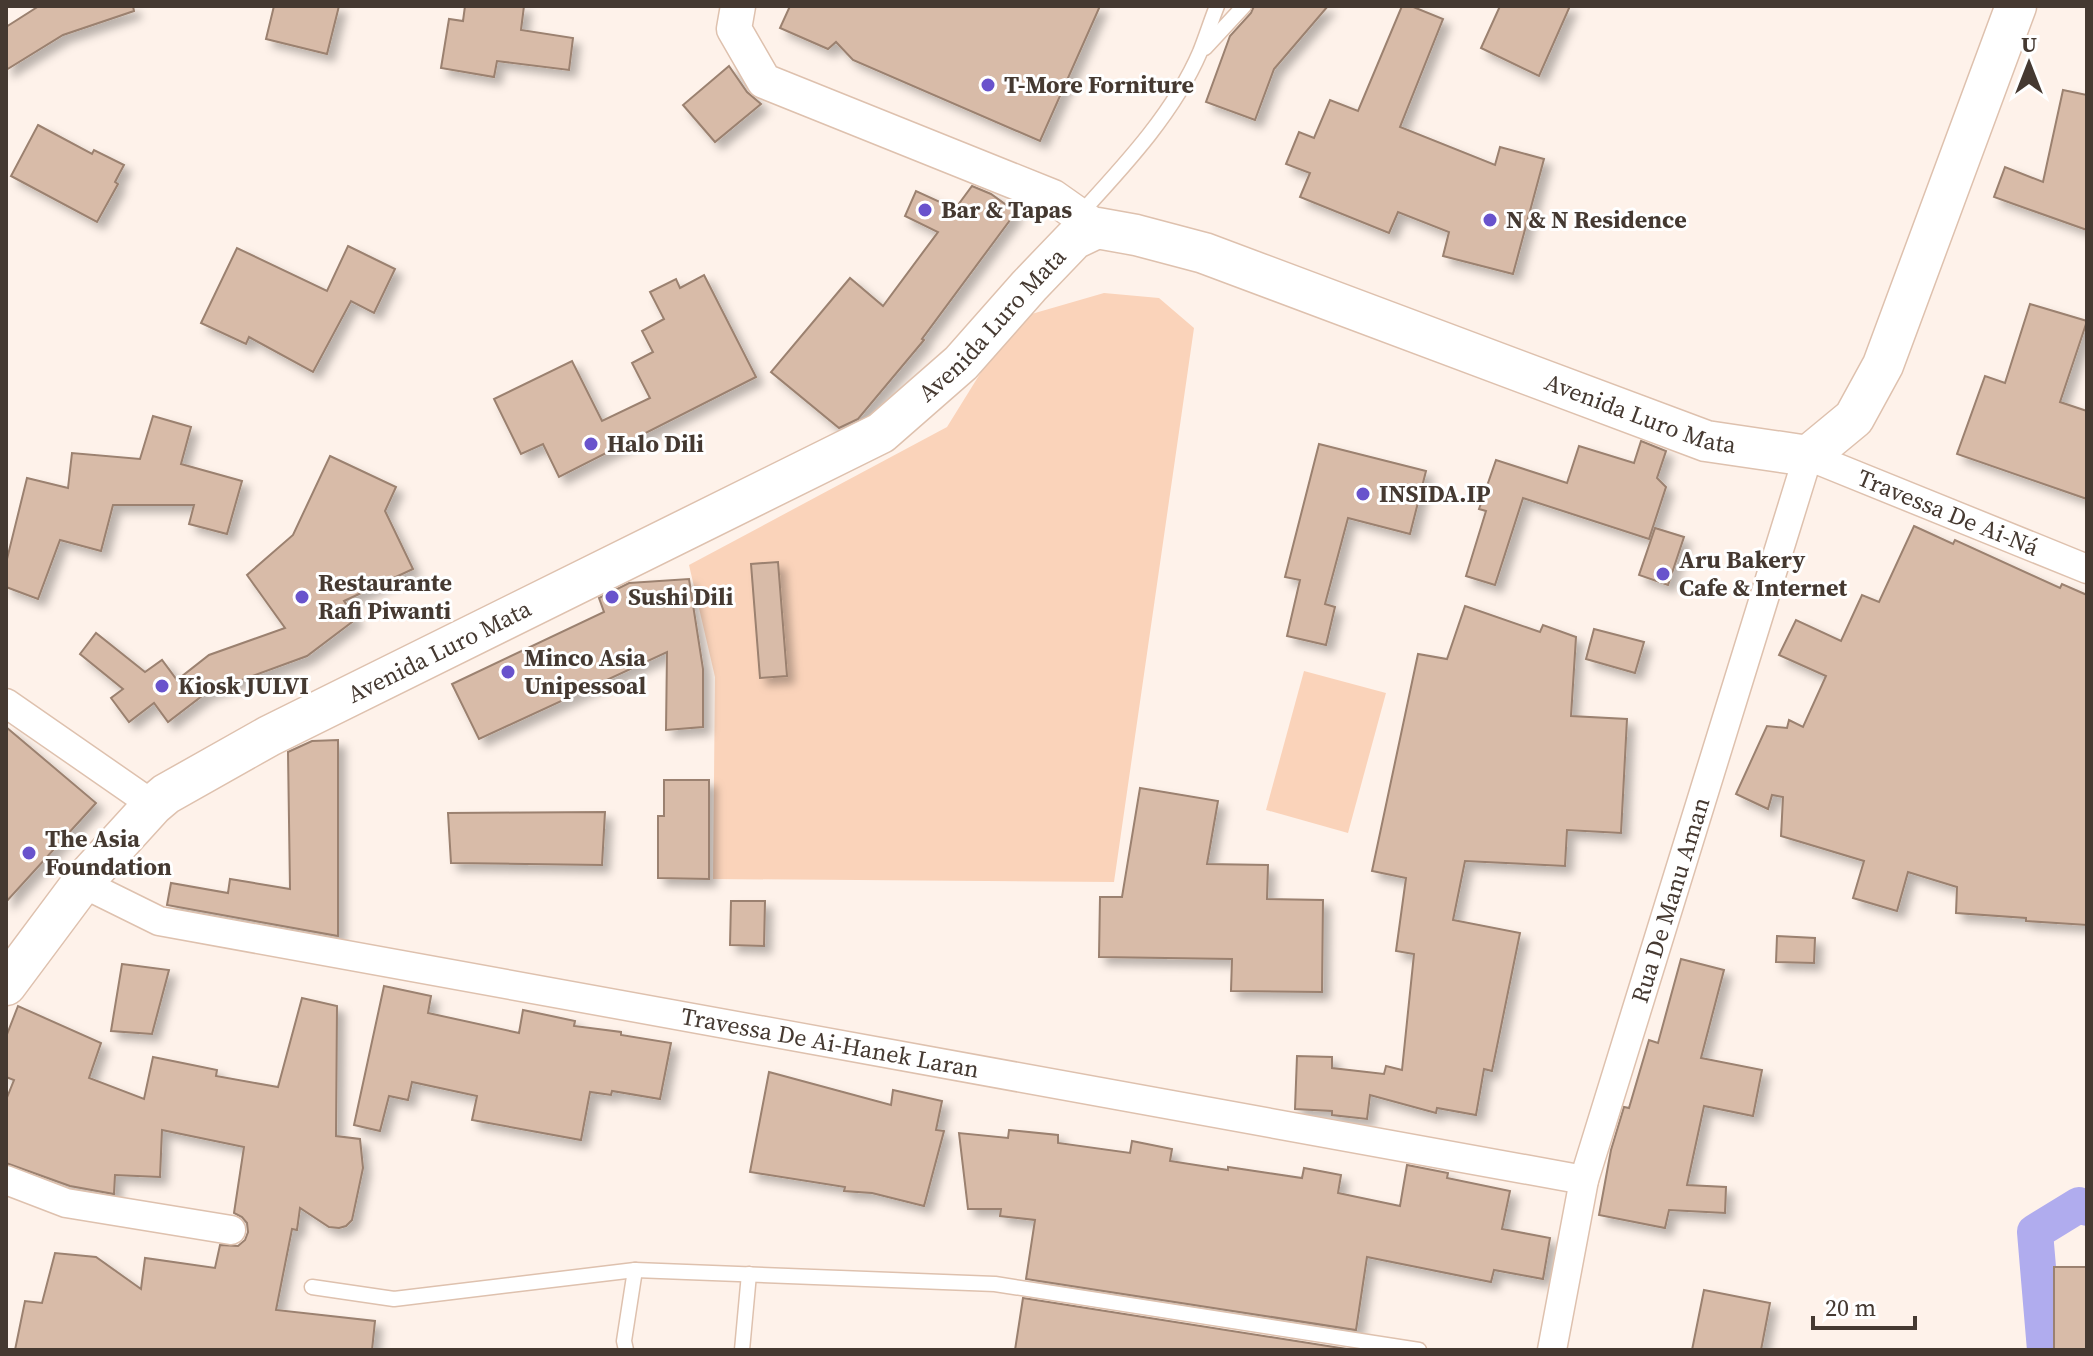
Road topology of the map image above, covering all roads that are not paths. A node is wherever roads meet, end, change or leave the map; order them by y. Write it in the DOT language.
graph roads {
  1 [pos="738,6"];
  2 [pos="1217,6"];
  3 [pos="1244,6"];
  4 [pos="2016,6"];
  5 [pos="1199,54"];
  6 [pos="1088,221"];
  7 [pos="1808,456"];
  8 [pos="2087,569"];
  9 [pos="6,703"];
  10 [pos="153,805"];
  11 [pos="82,883"];
  12 [pos="10,973"];
  13 [pos="6,1180"];
  14 [pos="1584,1180"];
  15 [pos="231,1230"];
  16 [pos="635,1270"];
  17 [pos="749,1274"];
  18 [pos="312,1287"];
  19 [pos="626,1350"];
  20 [pos="742,1350"];
  21 [pos="1419,1350"];
  22 [pos="1552,1350"];
  1 -- 6 [label="street"];
  2 -- 5 [label="lane"];
  3 -- 5 [label="lane"];
  4 -- 7 [label="main road"];
  5 -- 6 [label="lane"];
  6 -- 7 [label="main road, Avenida Luro Mata"];
  6 -- 10 [label="main road, Avenida Luro Mata"];
  7 -- 8 [label="street, Travessa De Ai-Ná"];
  7 -- 14 [label="street, Rua De Manu Aman"];
  9 -- 10 [label="street"];
  10 -- 11 [label="main road, Avenida Luro Mata"];
  11 -- 12 [label="main road, Avenida Luro Mata"];
  11 -- 14 [label="street, Travessa De Ai-Hanek Laran"];
  13 -- 15 [label="street"];
  14 -- 22 [label="street, Rua De Manu Aman"];
  16 -- 17 [label="lane"];
  16 -- 18 [label="lane"];
  16 -- 19 [label="lane"];
  17 -- 20 [label="lane"];
  17 -- 21 [label="lane"];
}
